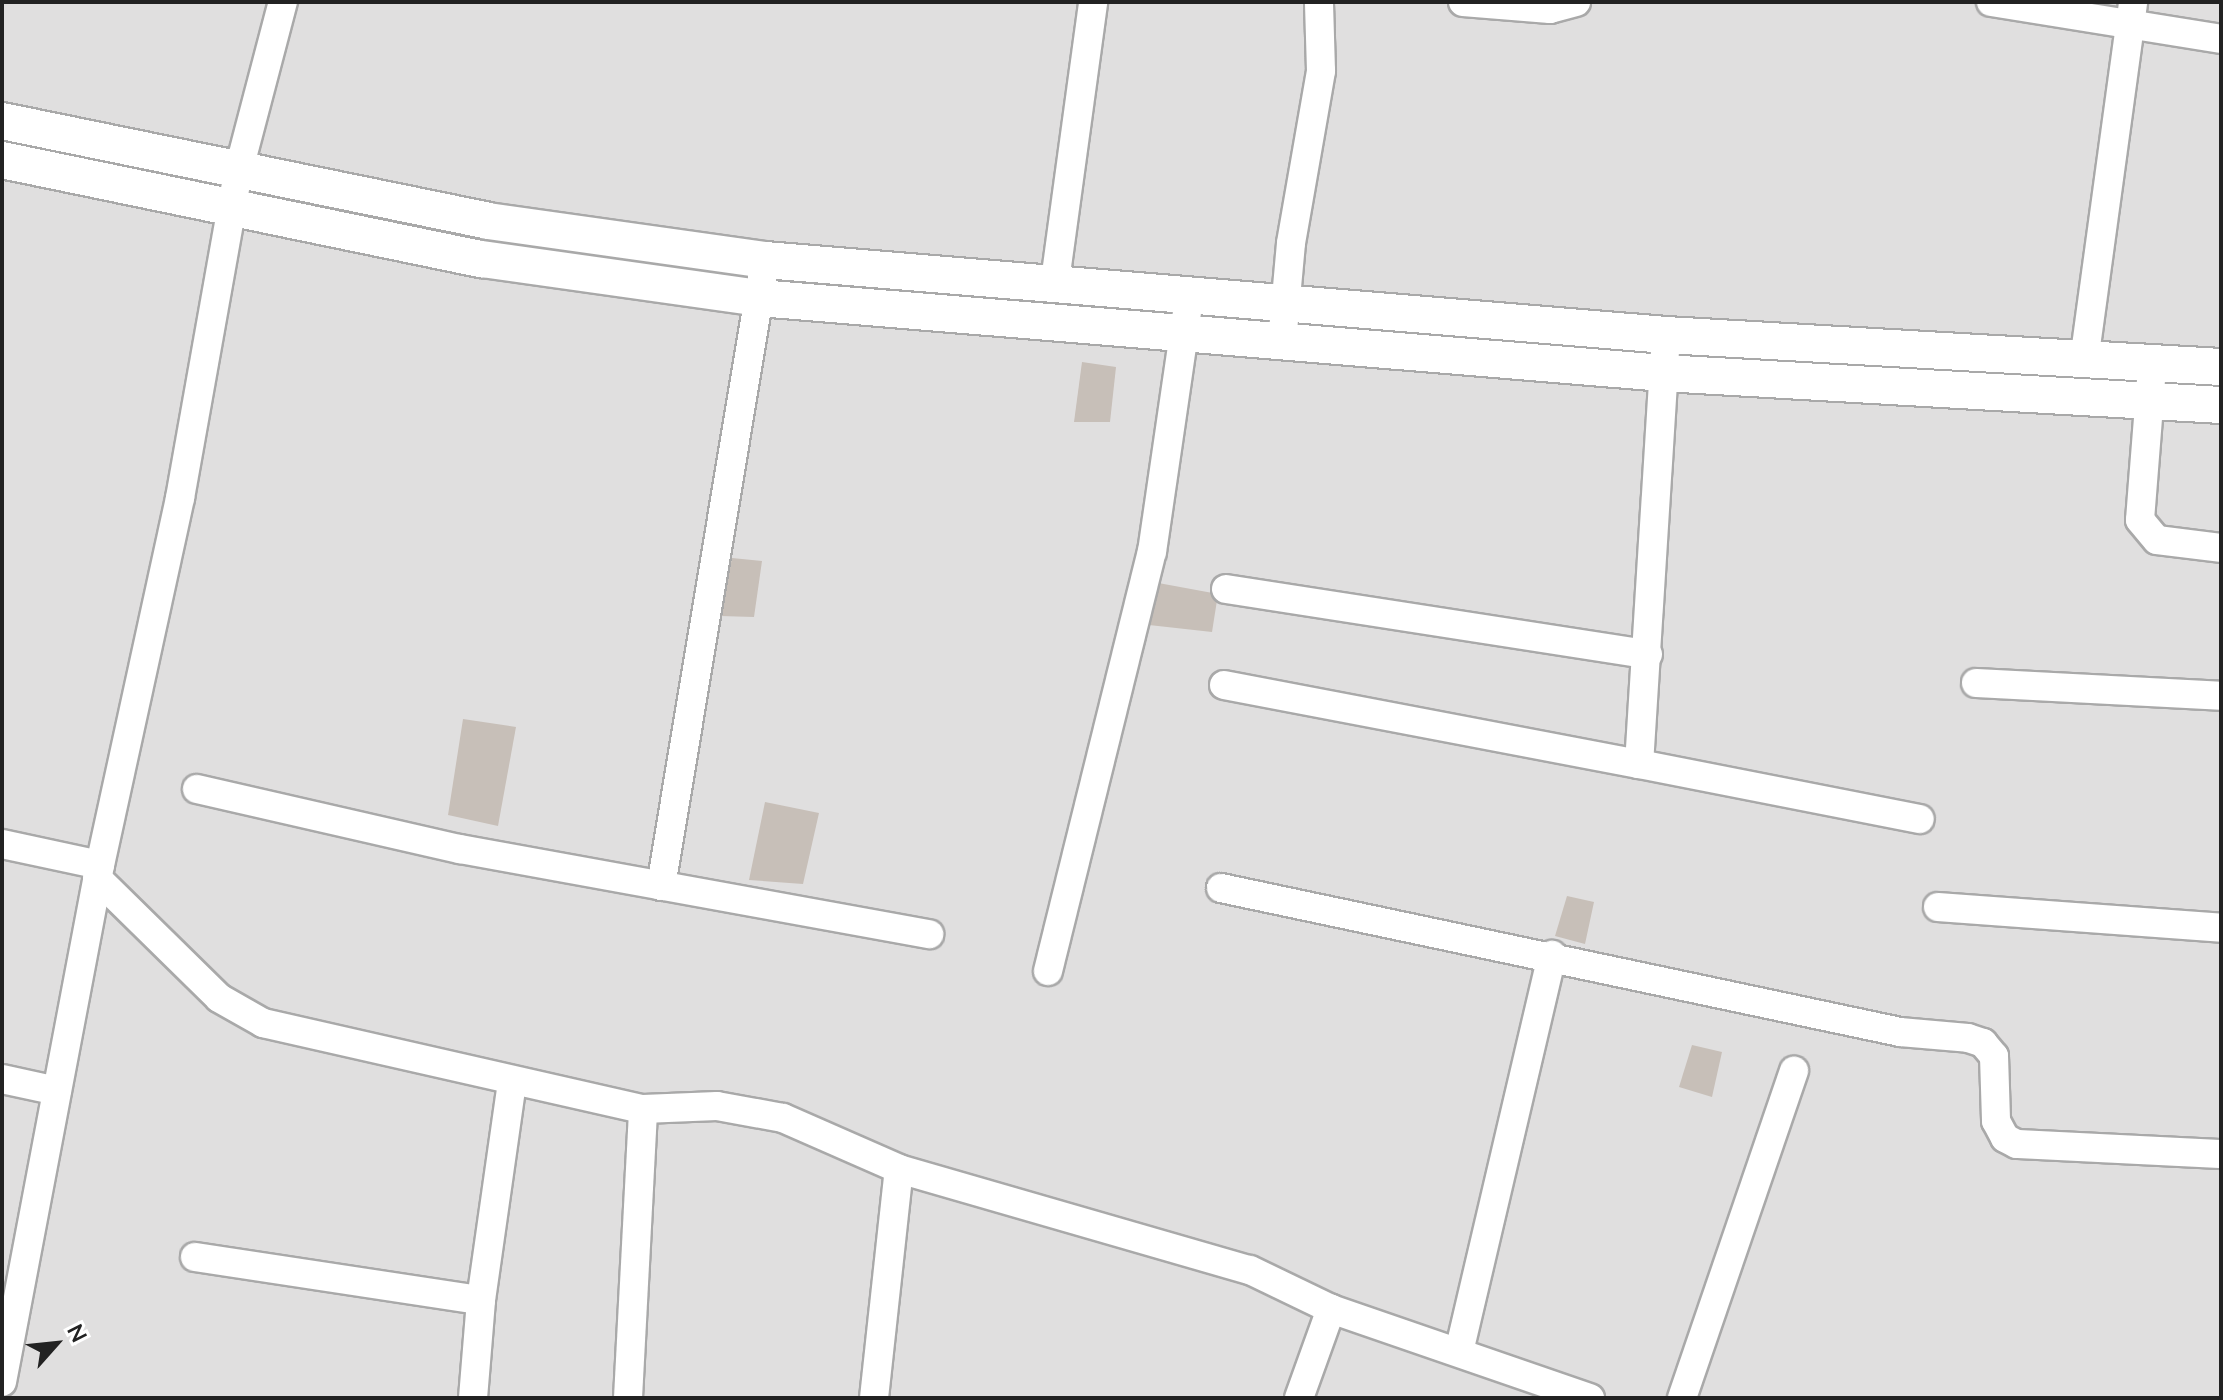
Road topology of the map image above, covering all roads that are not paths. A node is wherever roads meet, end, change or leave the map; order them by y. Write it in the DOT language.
graph roads {
  1 [pos="283,2"];
  2 [pos="1093,2"];
  3 [pos="1319,2"];
  4 [pos="1463,2"];
  5 [pos="1576,2"];
  6 [pos="1991,2"];
  7 [pos="2132,14"];
  8 [pos="2221,39"];
  9 [pos="2,121"];
  10 [pos="2,160"];
  11 [pos="238,173"];
  12 [pos="231,211"];
  13 [pos="765,260"];
  14 [pos="1055,281"];
  15 [pos="1188,292"];
  16 [pos="759,298"];
  17 [pos="1286,303"];
  18 [pos="1185,335"];
  19 [pos="1666,335"];
  20 [pos="1282,342"];
  21 [pos="2084,361"];
  22 [pos="2152,363"];
  23 [pos="2221,367"];
  24 [pos="1663,373"];
  25 [pos="2150,403"];
  26 [pos="2221,405"];
  27 [pos="2221,548"];
  28 [pos="1226,589"];
  29 [pos="1648,654"];
  30 [pos="1976,683"];
  31 [pos="1224,685"];
  32 [pos="2221,696"];
  33 [pos="1639,764"];
  34 [pos="197,789"];
  35 [pos="1920,819"];
  36 [pos="2,844"];
  37 [pos="98,872"];
  38 [pos="661,886"];
  39 [pos="1221,888"];
  40 [pos="1938,907"];
  41 [pos="2221,928"];
  42 [pos="929,934"];
  43 [pos="1552,955"];
  44 [pos="1048,971"];
  45 [pos="1794,1071"];
  46 [pos="2,1079"];
  47 [pos="512,1082"];
  48 [pos="57,1091"];
  49 [pos="643,1109"];
  50 [pos="2221,1154"];
  51 [pos="899,1169"];
  52 [pos="195,1257"];
  53 [pos="481,1300"];
  54 [pos="1331,1309"];
  55 [pos="1459,1352"];
  56 [pos="2,1382"];
  57 [pos="1515,1387"];
  58 [pos="473,1398"];
  59 [pos="628,1398"];
  60 [pos="874,1398"];
  61 [pos="1299,1398"];
  62 [pos="1590,1398"];
  63 [pos="1682,1398"];
  1 -- 11 [label="street"];
  2 -- 14 [label="street"];
  3 -- 17 [label="street"];
  4 -- 5 [label="street"];
  6 -- 7 [label="street"];
  7 -- 8 [label="street"];
  7 -- 21 [label="street"];
  9 -- 11 [label="street"];
  10 -- 12 [label="street"];
  11 -- 12 [label="street"];
  11 -- 13 [label="street"];
  12 -- 16 [label="street"];
  12 -- 37 [label="street"];
  13 -- 14 [label="street"];
  13 -- 16 [label="street"];
  14 -- 15 [label="street"];
  15 -- 17 [label="street"];
  15 -- 18 [label="street"];
  16 -- 18 [label="street"];
  16 -- 38 [label="street"];
  17 -- 19 [label="street"];
  17 -- 20 [label="street"];
  18 -- 20 [label="street"];
  18 -- 44 [label="street"];
  19 -- 21 [label="street"];
  19 -- 24 [label="street"];
  20 -- 24 [label="street"];
  21 -- 22 [label="street"];
  22 -- 23 [label="street"];
  22 -- 25 [label="street"];
  24 -- 25 [label="street"];
  24 -- 29 [label="street"];
  25 -- 26 [label="street"];
  25 -- 27 [label="street"];
  28 -- 29 [label="street"];
  29 -- 33 [label="street"];
  30 -- 32 [label="street"];
  31 -- 33 [label="street"];
  33 -- 35 [label="street"];
  34 -- 38 [label="street"];
  36 -- 37 [label="street"];
  37 -- 47 [label="street"];
  37 -- 48 [label="street"];
  38 -- 42 [label="street"];
  39 -- 43 [label="street"];
  40 -- 41 [label="street"];
  43 -- 50 [label="street"];
  43 -- 55 [label="street"];
  45 -- 63 [label="street"];
  46 -- 48 [label="street"];
  47 -- 49 [label="street"];
  47 -- 53 [label="street"];
  48 -- 56 [label="street"];
  49 -- 51 [label="street"];
  49 -- 59 [label="street"];
  51 -- 54 [label="street"];
  51 -- 60 [label="street"];
  52 -- 53 [label="street"];
  53 -- 58 [label="street"];
  54 -- 55 [label="street"];
  54 -- 61 [label="street"];
  55 -- 57 [label="street"];
  57 -- 62 [label="street"];
}
